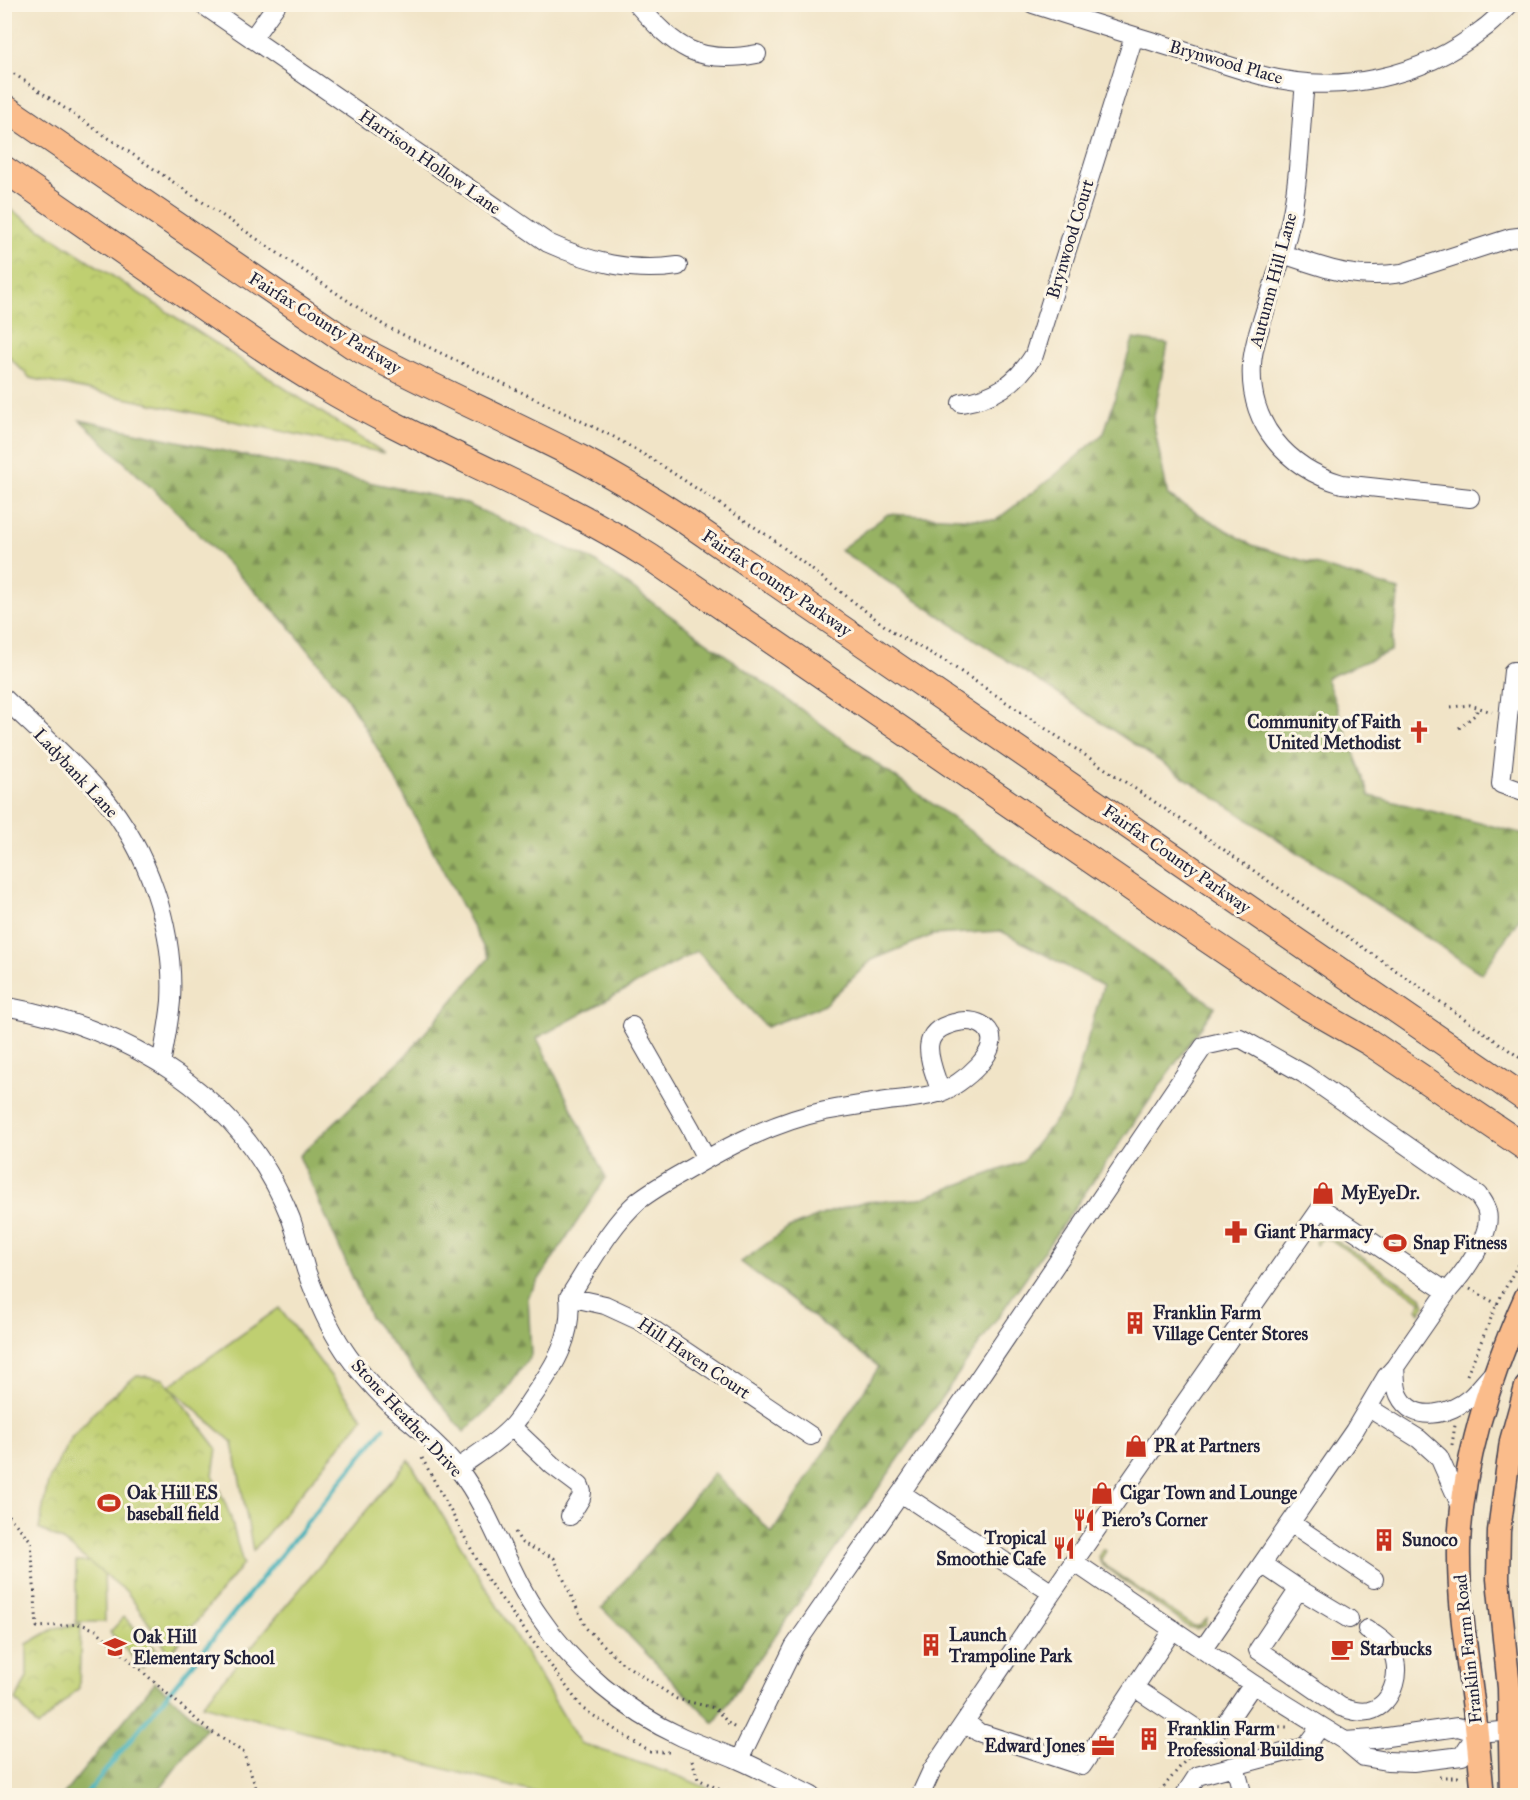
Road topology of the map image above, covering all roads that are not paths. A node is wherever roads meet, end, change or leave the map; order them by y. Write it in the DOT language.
graph roads {
  1 [pos="202,4"];
  2 [pos="277,4"];
  3 [pos="637,4"];
  4 [pos="1033,4"];
  5 [pos="1510,4"];
  6 [pos="1134,36"];
  7 [pos="252,39"];
  8 [pos="757,54"];
  9 [pos="1305,83"];
  10 [pos="4,107"];
  11 [pos="4,169"];
  12 [pos="1526,236"];
  13 [pos="1283,254"];
  14 [pos="678,266"];
  15 [pos="961,403"];
  16 [pos="1470,498"];
  17 [pos="1526,673"];
  18 [pos="4,698"];
  19 [pos="1526,794"];
  20 [pos="4,1006"];
  21 [pos="632,1026"];
  22 [pos="161,1064"];
  23 [pos="941,1093"];
  24 [pos="1526,1099"];
  25 [pos="1526,1148"];
  26 [pos="706,1159"];
  27 [pos="1452,1286"];
  28 [pos="1526,1296"];
  29 [pos="569,1297"];
  30 [pos="1395,1367"];
  31 [pos="1497,1369"];
  32 [pos="1526,1387"];
  33 [pos="1369,1408"];
  34 [pos="512,1427"];
  35 [pos="811,1436"];
  36 [pos="458,1468"];
  37 [pos="901,1493"];
  38 [pos="1462,1509"];
  39 [pos="570,1516"];
  40 [pos="1291,1523"];
  41 [pos="1074,1562"];
  42 [pos="1262,1564"];
  43 [pos="1374,1579"];
  44 [pos="1299,1589"];
  45 [pos="1052,1593"];
  46 [pos="1349,1619"];
  47 [pos="1173,1629"];
  48 [pos="1366,1629"];
  49 [pos="1203,1649"];
  50 [pos="1253,1684"];
  51 [pos="1135,1688"];
  52 [pos="966,1722"];
  53 [pos="1320,1727"];
  54 [pos="1518,1729"];
  55 [pos="1477,1733"];
  56 [pos="1345,1741"];
  57 [pos="739,1760"];
  58 [pos="1235,1766"];
  59 [pos="812,1796"];
  60 [pos="920,1796"];
  61 [pos="1184,1796"];
  62 [pos="1243,1796"];
  63 [pos="1483,1796"];
  64 [pos="1511,1796"];
  1 -- 7 [label="street, Harrison Hollow Lane"];
  2 -- 7 [label="street"];
  3 -- 8 [label="street"];
  4 -- 6 [label="street, Brynwood Place"];
  5 -- 9 [label="street, Brynwood Place"];
  6 -- 9 [label="street, Brynwood Place"];
  6 -- 15 [label="street, Brynwood Court"];
  7 -- 14 [label="street, Harrison Hollow Lane"];
  9 -- 13 [label="street, Autumn Hill Lane"];
  10 -- 24 [label="highway, Fairfax County Parkway"];
  11 -- 25 [label="highway"];
  12 -- 13 [label="street"];
  13 -- 16 [label="street, Autumn Hill Lane"];
  17 -- 19 [label="street"];
  18 -- 22 [label="street, Ladybank Lane"];
  20 -- 22 [label="street, Stone Heather Drive"];
  21 -- 26 [label="street"];
  22 -- 36 [label="street, Stone Heather Drive"];
  23 -- 26 [label="street"];
  26 -- 29 [label="street"];
  27 -- 30 [label="street"];
  27 -- 37 [label="street"];
  27 -- 41 [label="street"];
  28 -- 31 [label="main road, Franklin Farm Road"];
  29 -- 34 [label="street"];
  29 -- 35 [label="street, Hill Haven Court"];
  30 -- 31 [label="street"];
  30 -- 33 [label="street"];
  31 -- 38 [label="main road, Franklin Farm Road"];
  32 -- 54 [label="main road, Franklin Farm Road"];
  33 -- 38 [label="street"];
  33 -- 40 [label="street"];
  34 -- 36 [label="street"];
  34 -- 39 [label="street"];
  36 -- 57 [label="street, Stone Heather Drive"];
  37 -- 45 [label="street"];
  37 -- 57 [label="street"];
  38 -- 55 [label="main road, Franklin Farm Road"];
  40 -- 42 [label="street"];
  40 -- 43 [label="street"];
  41 -- 45 [label="street"];
  41 -- 47 [label="street"];
  42 -- 44 [label="street"];
  42 -- 49 [label="street"];
  44 -- 46 [label="street"];
  44 -- 48 [label="street"];
  45 -- 52 [label="street"];
  47 -- 49 [label="street"];
  47 -- 51 [label="street"];
  49 -- 50 [label="street"];
  50 -- 51 [label="street"];
  50 -- 53 [label="street"];
  51 -- 52 [label="street"];
  52 -- 60 [label="street"];
  53 -- 56 [label="street"];
  53 -- 58 [label="street"];
  54 -- 55 [label="street"];
  54 -- 64 [label="main road, Franklin Farm Road"];
  55 -- 56 [label="street"];
  55 -- 56 [label="street"];
  55 -- 63 [label="main road, Franklin Farm Road"];
  57 -- 59 [label="street, Stone Heather Drive"];
  58 -- 61 [label="street"];
  58 -- 62 [label="street"];
}
